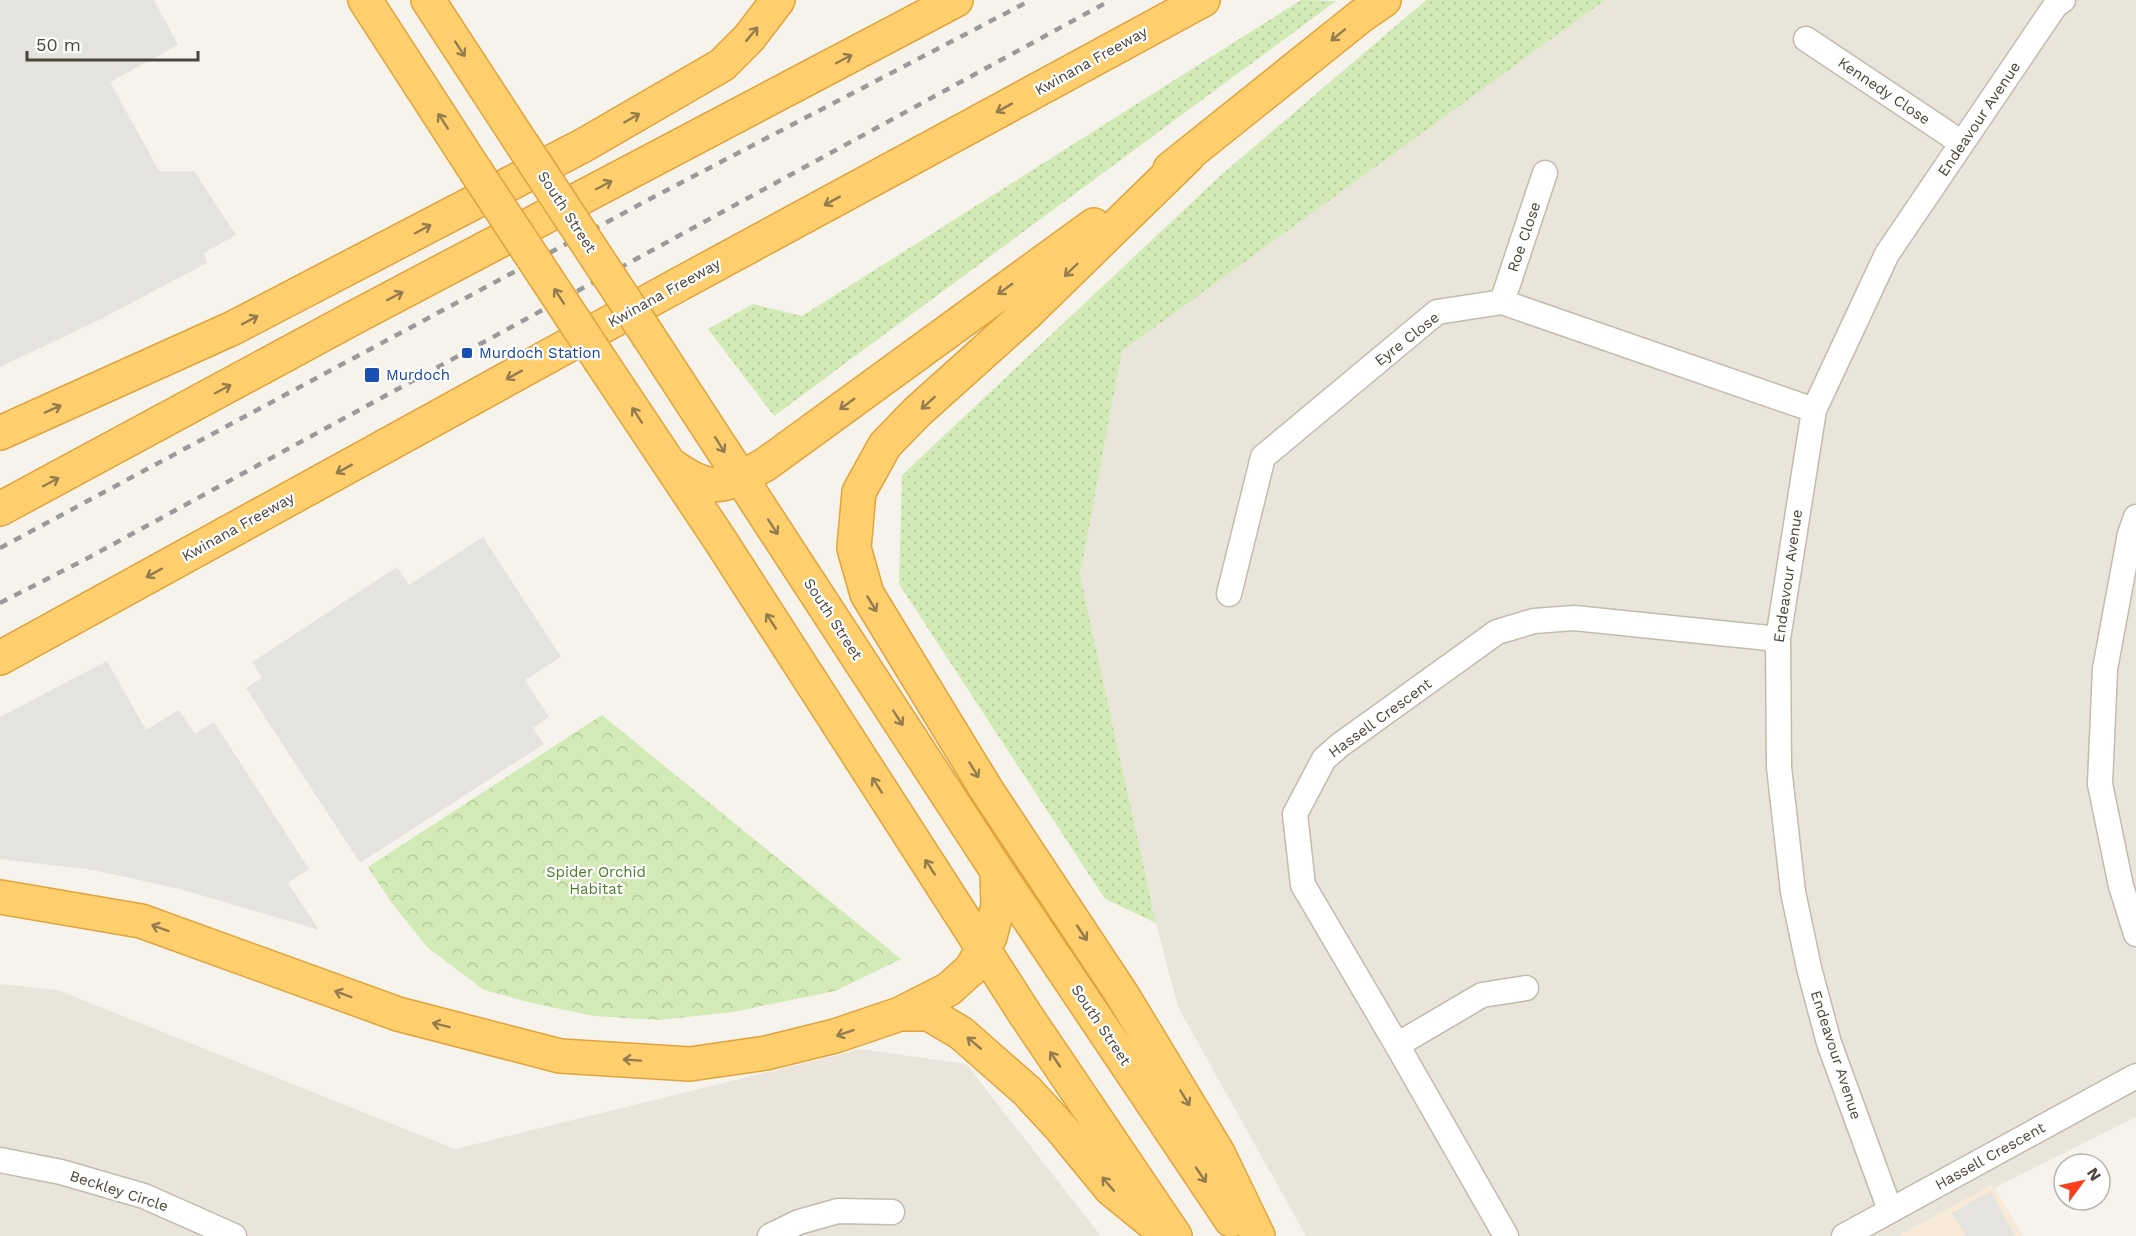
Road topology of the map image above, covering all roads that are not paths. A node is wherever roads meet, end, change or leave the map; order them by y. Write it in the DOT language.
graph roads {
  1 [pos="365,0"];
  2 [pos="428,0"];
  3 [pos="778,0"];
  4 [pos="956,0"];
  5 [pos="1203,0"];
  6 [pos="1384,0"];
  7 [pos="2063,0"];
  8 [pos="1806,39"];
  9 [pos="1962,143"];
  10 [pos="1188,156"];
  11 [pos="1545,173"];
  12 [pos="1502,302"];
  13 [pos="1814,410"];
  14 [pos="0,433"];
  15 [pos="669,464"];
  16 [pos="741,478"];
  17 [pos="0,510"];
  18 [pos="2136,517"];
  19 [pos="1229,594"];
  20 [pos="1778,639"];
  21 [pos="0,658"];
  22 [pos="997,871"];
  23 [pos="0,897"];
  24 [pos="2136,934"];
  25 [pos="983,950"];
  26 [pos="1526,988"];
  27 [pos="900,1014"];
  28 [pos="1397,1045"];
  29 [pos="2136,1076"];
  30 [pos="0,1160"];
  31 [pos="1890,1210"];
  32 [pos="892,1212"];
  33 [pos="234,1236"];
  34 [pos="770,1236"];
  35 [pos="1168,1236"];
  36 [pos="1175,1236"];
  37 [pos="1242,1236"];
  38 [pos="1258,1236"];
  39 [pos="1506,1236"];
  40 [pos="1844,1236"];
  15 -- 1 [label="highway, one-way, bridge"];
  2 -- 16 [label="highway, South Street, one-way, bridge"];
  14 -- 3 [label="highway, one-way"];
  17 -- 4 [label="highway, one-way"];
  5 -- 21 [label="highway, Kwinana Freeway, one-way"];
  6 -- 10 [label="highway, one-way"];
  7 -- 9 [label="street, Endeavour Avenue"];
  8 -- 9 [label="street, Kennedy Close"];
  9 -- 13 [label="street, Endeavour Avenue"];
  10 -- 16 [label="highway, one-way"];
  10 -- 38 [label="highway, one-way"];
  11 -- 12 [label="street, Roe Close"];
  12 -- 13 [label="street, Eyre Close"];
  12 -- 19 [label="street, Eyre Close"];
  13 -- 20 [label="street, Endeavour Avenue"];
  15 -- 16 [label="highway"];
  25 -- 15 [label="highway, one-way"];
  16 -- 22 [label="highway, South Street, one-way"];
  18 -- 24 [label="street"];
  20 -- 28 [label="street, Hassell Crescent"];
  20 -- 31 [label="street, Endeavour Avenue"];
  22 -- 25 [label="highway"];
  22 -- 37 [label="highway, South Street, one-way"];
  27 -- 23 [label="highway, one-way"];
  25 -- 27 [label="highway"];
  36 -- 25 [label="highway, one-way"];
  26 -- 28 [label="street"];
  35 -- 27 [label="highway, one-way"];
  28 -- 39 [label="street, Hassell Crescent"];
  29 -- 31 [label="street, Hassell Crescent"];
  30 -- 33 [label="street, Beckley Circle"];
  31 -- 40 [label="street, Hassell Crescent"];
  32 -- 34 [label="street"];
}
